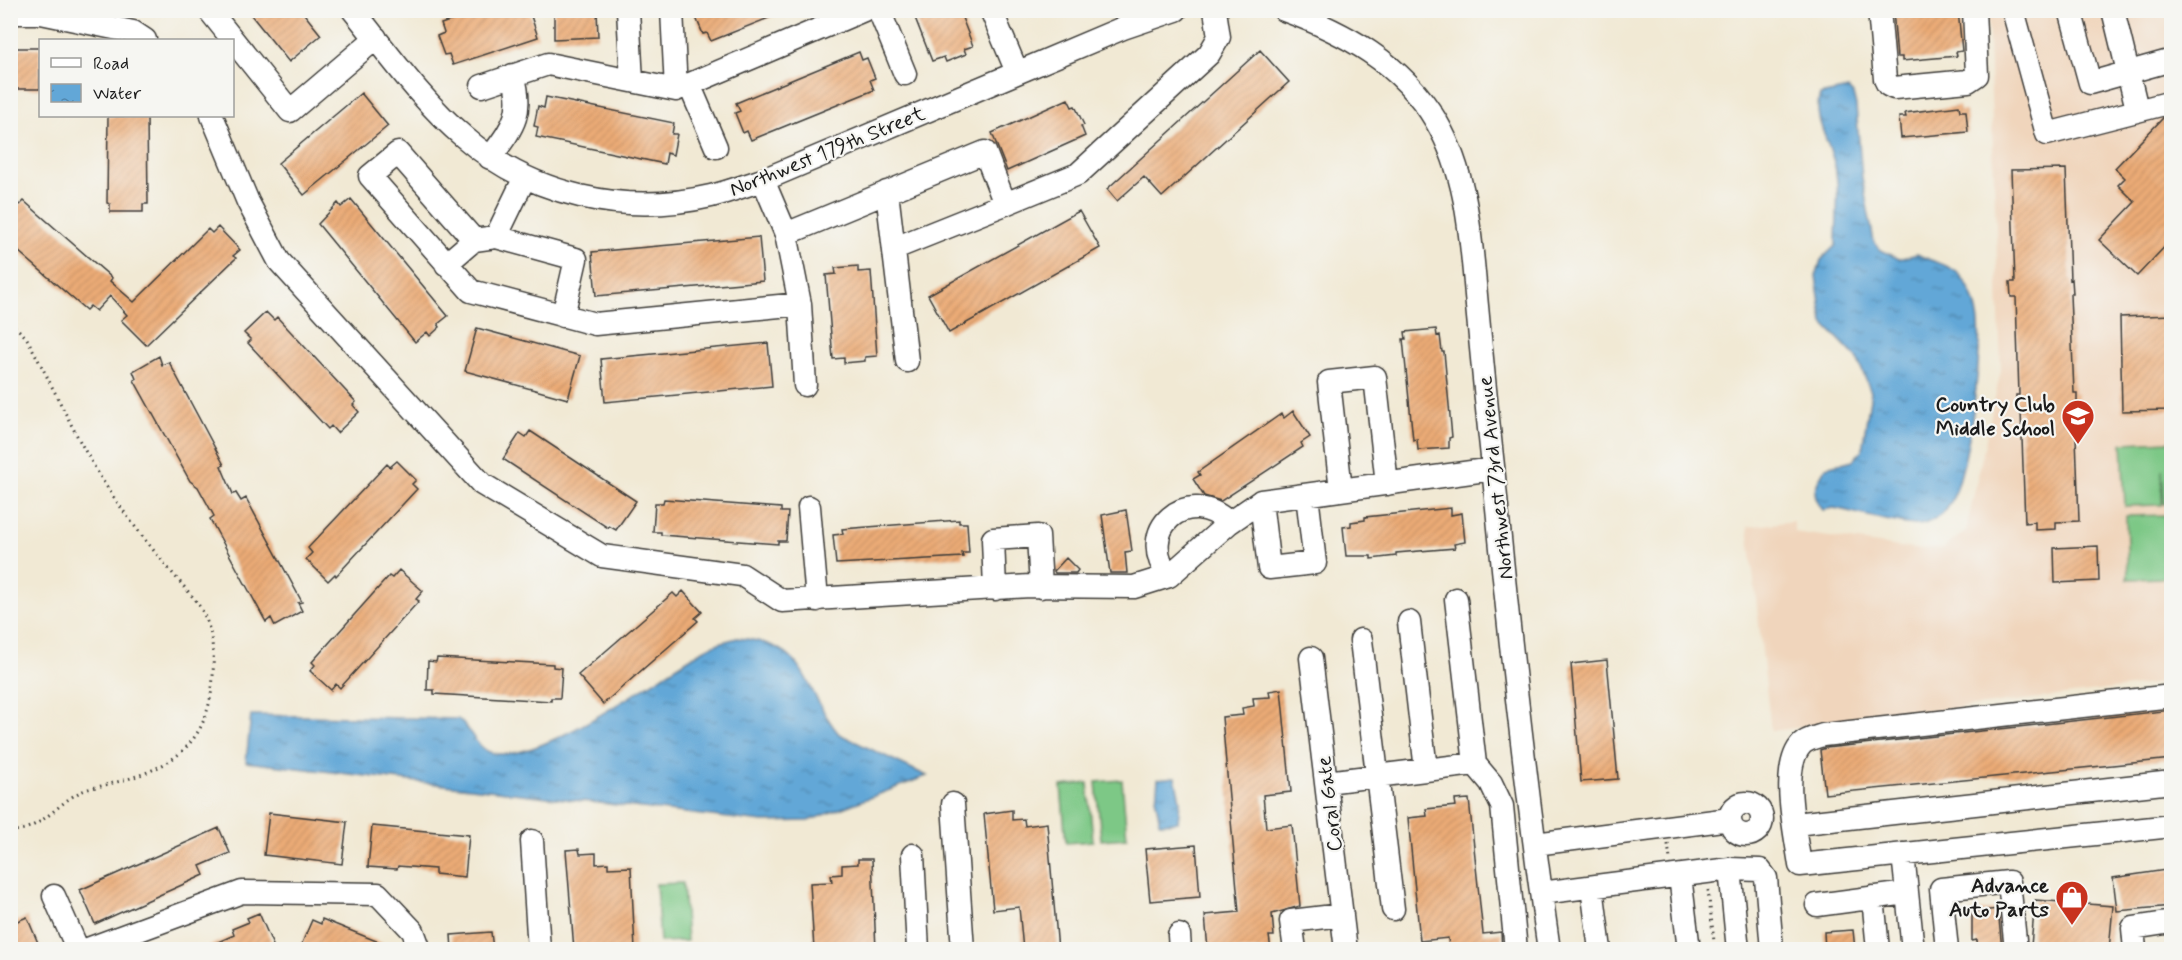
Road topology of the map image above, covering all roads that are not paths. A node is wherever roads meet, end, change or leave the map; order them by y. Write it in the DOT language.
graph roads {
  1 [pos="209,10"];
  2 [pos="353,10"];
  3 [pos="628,10"];
  4 [pos="672,10"];
  5 [pos="864,10"];
  6 [pos="879,10"];
  7 [pos="991,10"];
  8 [pos="1176,10"];
  9 [pos="1215,10"];
  10 [pos="1284,10"];
  11 [pos="1879,10"];
  12 [pos="1974,10"];
  13 [pos="2013,10"];
  14 [pos="2070,10"];
  15 [pos="2113,10"];
  16 [pos="10,13"];
  17 [pos="376,38"];
  18 [pos="144,39"];
  19 [pos="232,39"];
  20 [pos="234,41"];
  21 [pos="2172,60"];
  22 [pos="1017,72"];
  23 [pos="2128,72"];
  24 [pos="904,74"];
  25 [pos="513,75"];
  26 [pos="632,81"];
  27 [pos="482,86"];
  28 [pos="683,87"];
  29 [pos="2172,102"];
  30 [pos="2138,109"];
  31 [pos="212,117"];
  32 [pos="716,147"];
  33 [pos="490,158"];
  34 [pos="525,177"];
  35 [pos="763,180"];
  36 [pos="887,192"];
  37 [pos="1005,204"];
  38 [pos="786,234"];
  39 [pos="496,237"];
  40 [pos="474,240"];
  41 [pos="895,248"];
  42 [pos="446,264"];
  43 [pos="800,304"];
  44 [pos="563,316"];
  45 [pos="907,362"];
  46 [pos="805,386"];
  47 [pos="1493,469"];
  48 [pos="1387,484"];
  49 [pos="1341,490"];
  50 [pos="1307,495"];
  51 [pos="1261,501"];
  52 [pos="809,507"];
  53 [pos="1229,523"];
  54 [pos="1169,576"];
  55 [pos="1041,587"];
  56 [pos="996,588"];
  57 [pos="1456,599"];
  58 [pos="818,600"];
  59 [pos="1409,622"];
  60 [pos="1361,640"];
  61 [pos="1311,658"];
  62 [pos="2172,696"];
  63 [pos="1475,764"];
  64 [pos="1426,770"];
  65 [pos="1377,776"];
  66 [pos="1326,782"];
  67 [pos="2172,782"];
  68 [pos="953,804"];
  69 [pos="1730,819"];
  70 [pos="1795,824"];
  71 [pos="2172,825"];
  72 [pos="532,841"];
  73 [pos="1535,844"];
  74 [pos="1904,854"];
  75 [pos="913,855"];
  76 [pos="1730,869"];
  77 [pos="1680,876"];
  78 [pos="1592,887"];
  79 [pos="1541,893"];
  80 [pos="1907,893"];
  81 [pos="54,896"];
  82 [pos="1874,897"];
  83 [pos="1817,905"];
  84 [pos="1393,909"];
  85 [pos="1342,915"];
  86 [pos="2172,922"];
  87 [pos="78,950"];
  88 [pos="85,950"];
  89 [pos="420,950"];
  90 [pos="539,950"];
  91 [pos="918,950"];
  92 [pos="963,950"];
  93 [pos="1295,950"];
  94 [pos="1346,950"];
  95 [pos="1516,950"];
  96 [pos="1549,950"];
  97 [pos="1600,950"];
  98 [pos="1689,950"];
  99 [pos="1738,950"];
  100 [pos="1772,950"];
  101 [pos="1878,950"];
  102 [pos="1913,950"];
  103 [pos="1947,950"];
  104 [pos="2016,950"];
  105 [pos="2135,950"];
  1 -- 19 [label="street"];
  2 -- 17 [label="street, Northwest 179th Street"];
  3 -- 26 [label="street"];
  4 -- 28 [label="street"];
  5 -- 28 [label="street"];
  6 -- 24 [label="street"];
  7 -- 22 [label="street"];
  8 -- 22 [label="street, Northwest 179th Street"];
  9 -- 37 [label="street"];
  10 -- 47 [label="street, Northwest 73rd Avenue"];
  11 -- 12 [label="street"];
  13 -- 30 [label="street"];
  14 -- 23 [label="street"];
  15 -- 23 [label="street"];
  16 -- 18 [label="street"];
  17 -- 20 [label="street"];
  17 -- 33 [label="street, Northwest 179th Street"];
  21 -- 23 [label="street"];
  22 -- 35 [label="street, Northwest 179th Street"];
  23 -- 30 [label="street"];
  25 -- 26 [label="street"];
  25 -- 27 [label="street"];
  25 -- 33 [label="street"];
  26 -- 28 [label="street"];
  28 -- 32 [label="street"];
  29 -- 30 [label="street"];
  31 -- 58 [label="street"];
  33 -- 34 [label="street, Northwest 179th Street"];
  34 -- 35 [label="street, Northwest 179th Street"];
  34 -- 39 [label="street"];
  35 -- 38 [label="street"];
  36 -- 37 [label="street"];
  36 -- 38 [label="street"];
  36 -- 41 [label="street"];
  37 -- 41 [label="street"];
  38 -- 43 [label="street"];
  39 -- 40 [label="street"];
  39 -- 44 [label="street"];
  40 -- 42 [label="street"];
  40 -- 42 [label="street"];
  41 -- 45 [label="street"];
  42 -- 44 [label="street"];
  43 -- 44 [label="street"];
  43 -- 46 [label="street"];
  47 -- 48 [label="street"];
  47 -- 73 [label="street, Northwest 73rd Avenue"];
  48 -- 49 [label="street"];
  48 -- 49 [label="street"];
  49 -- 50 [label="street"];
  50 -- 51 [label="street"];
  50 -- 51 [label="street"];
  51 -- 53 [label="street"];
  52 -- 58 [label="street"];
  53 -- 54 [label="street"];
  53 -- 54 [label="street"];
  54 -- 55 [label="street"];
  55 -- 56 [label="street"];
  55 -- 56 [label="street"];
  56 -- 58 [label="street"];
  57 -- 63 [label="street"];
  59 -- 64 [label="street"];
  60 -- 65 [label="street"];
  61 -- 66 [label="street, Coral Gate"];
  62 -- 70 [label="street"];
  63 -- 64 [label="street"];
  63 -- 95 [label="street"];
  64 -- 65 [label="street"];
  65 -- 66 [label="street"];
  65 -- 84 [label="street"];
  66 -- 85 [label="street, Coral Gate"];
  67 -- 70 [label="street"];
  68 -- 92 [label="street"];
  69 -- 73 [label="street"];
  70 -- 74 [label="street"];
  71 -- 74 [label="street"];
  72 -- 90 [label="street"];
  73 -- 79 [label="street, Northwest 73rd Avenue"];
  74 -- 80 [label="street"];
  75 -- 91 [label="street"];
  76 -- 77 [label="street"];
  76 -- 99 [label="street"];
  76 -- 100 [label="street"];
  77 -- 78 [label="street"];
  77 -- 98 [label="street"];
  78 -- 79 [label="street"];
  78 -- 97 [label="street"];
  79 -- 96 [label="street, Northwest 73rd Avenue"];
  80 -- 82 [label="street"];
  80 -- 102 [label="street"];
  81 -- 87 [label="street"];
  82 -- 83 [label="street"];
  82 -- 101 [label="street"];
  85 -- 93 [label="street"];
  85 -- 94 [label="street, Coral Gate"];
  86 -- 105 [label="street"];
  88 -- 89 [label="street"];
  103 -- 104 [label="street"];
}
